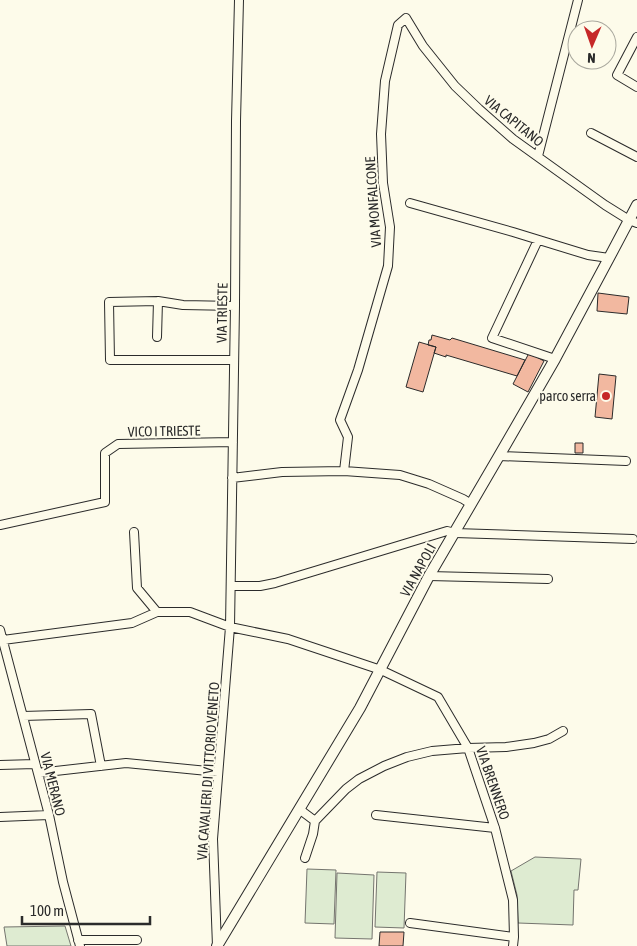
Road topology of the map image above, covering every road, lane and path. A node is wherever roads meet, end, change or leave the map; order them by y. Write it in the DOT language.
graph roads {
  1 [pos="239,0"];
  2 [pos="578,0"];
  3 [pos="406,18"];
  4 [pos="637,38"];
  5 [pos="637,87"];
  6 [pos="592,133"];
  7 [pos="538,156"];
  8 [pos="637,157"];
  9 [pos="410,203"];
  10 [pos="637,205"];
  11 [pos="633,222"];
  12 [pos="538,240"];
  13 [pos="609,258"];
  14 [pos="158,301"];
  15 [pos="235,306"];
  16 [pos="157,337"];
  17 [pos="555,358"];
  18 [pos="234,360"];
  19 [pos="233,442"];
  20 [pos="500,456"];
  21 [pos="626,461"];
  22 [pos="344,471"];
  23 [pos="232,478"];
  24 [pos="472,504"];
  25 [pos="0,525"];
  26 [pos="134,532"];
  27 [pos="455,533"];
  28 [pos="633,539"];
  29 [pos="429,576"];
  30 [pos="548,579"];
  31 [pos="231,586"];
  32 [pos="157,612"];
  33 [pos="230,627"];
  34 [pos="0,630"];
  35 [pos="3,640"];
  36 [pos="0,668"];
  37 [pos="10,668"];
  38 [pos="381,670"];
  39 [pos="23,716"];
  40 [pos="562,732"];
  41 [pos="468,748"];
  42 [pos="0,764"];
  43 [pos="35,764"];
  44 [pos="101,766"];
  45 [pos="218,772"];
  46 [pos="38,773"];
  47 [pos="299,809"];
  48 [pos="376,815"];
  49 [pos="49,816"];
  50 [pos="0,817"];
  51 [pos="315,820"];
  52 [pos="495,828"];
  53 [pos="305,858"];
  54 [pos="410,923"];
  55 [pos="514,937"];
  56 [pos="137,940"];
  57 [pos="79,943"];
  58 [pos="217,946"];
  59 [pos="513,946"];
  1 -- 15 [label="street, VIA TRIESTE"];
  2 -- 7 [label="street"];
  3 -- 7 [label="street, VIA CAPITANO"];
  3 -- 22 [label="street, VIA MONFALCONE"];
  4 -- 5 [label="street"];
  6 -- 8 [label="street"];
  7 -- 11 [label="street, VIA CAPITANO"];
  9 -- 12 [label="street"];
  10 -- 11 [label="street, VIA NAPOLI"];
  11 -- 13 [label="street, VIA NAPOLI"];
  12 -- 13 [label="street"];
  12 -- 17 [label="street"];
  13 -- 17 [label="street, VIA NAPOLI"];
  14 -- 15 [label="street"];
  14 -- 16 [label="street"];
  14 -- 18 [label="street"];
  15 -- 18 [label="street, VIA TRIESTE"];
  17 -- 20 [label="street, VIA NAPOLI"];
  18 -- 19 [label="street, VIA TRIESTE"];
  19 -- 23 [label="street, VIA TRIESTE"];
  19 -- 25 [label="street, VICO I TRIESTE"];
  20 -- 21 [label="street"];
  20 -- 24 [label="street, VIA NAPOLI"];
  22 -- 23 [label="street"];
  22 -- 24 [label="street"];
  23 -- 31 [label="street, VIA TRIESTE"];
  24 -- 27 [label="street, VIA NAPOLI"];
  26 -- 32 [label="street"];
  27 -- 28 [label="street"];
  27 -- 29 [label="street, VIA NAPOLI"];
  27 -- 31 [label="street"];
  29 -- 30 [label="street"];
  29 -- 38 [label="street, VIA NAPOLI"];
  31 -- 33 [label="street, VIA TRIESTE"];
  32 -- 33 [label="street, VIA BRENNERO"];
  32 -- 35 [label="street"];
  33 -- 38 [label="street, VIA BRENNERO"];
  33 -- 45 [label="street, VIA CAVALIERI DI VITTORIO VENETO"];
  34 -- 35 [label="street, VIA MERANO"];
  35 -- 37 [label="street, VIA MERANO"];
  36 -- 37 [label="street"];
  37 -- 39 [label="street, VIA MERANO"];
  38 -- 41 [label="street, VIA BRENNERO"];
  38 -- 47 [label="street, VIA NAPOLI"];
  39 -- 43 [label="street, VIA MERANO"];
  39 -- 44 [label="street"];
  40 -- 41 [label="street"];
  41 -- 51 [label="street"];
  41 -- 52 [label="street, VIA BRENNERO"];
  42 -- 43 [label="street"];
  43 -- 46 [label="street, VIA MERANO"];
  44 -- 45 [label="street"];
  44 -- 46 [label="street"];
  45 -- 58 [label="street, VIA CAVALIERI DI VITTORIO VENETO"];
  46 -- 49 [label="street, VIA MERANO"];
  47 -- 51 [label="street"];
  47 -- 58 [label="street, VIA NAPOLI"];
  48 -- 52 [label="street"];
  49 -- 50 [label="street"];
  49 -- 57 [label="street, VIA MERANO"];
  51 -- 53 [label="street"];
  52 -- 55 [label="street, VIA BRENNERO"];
  54 -- 55 [label="street"];
  55 -- 59 [label="street, VIA BRENNERO"];
  56 -- 57 [label="street"];
}
